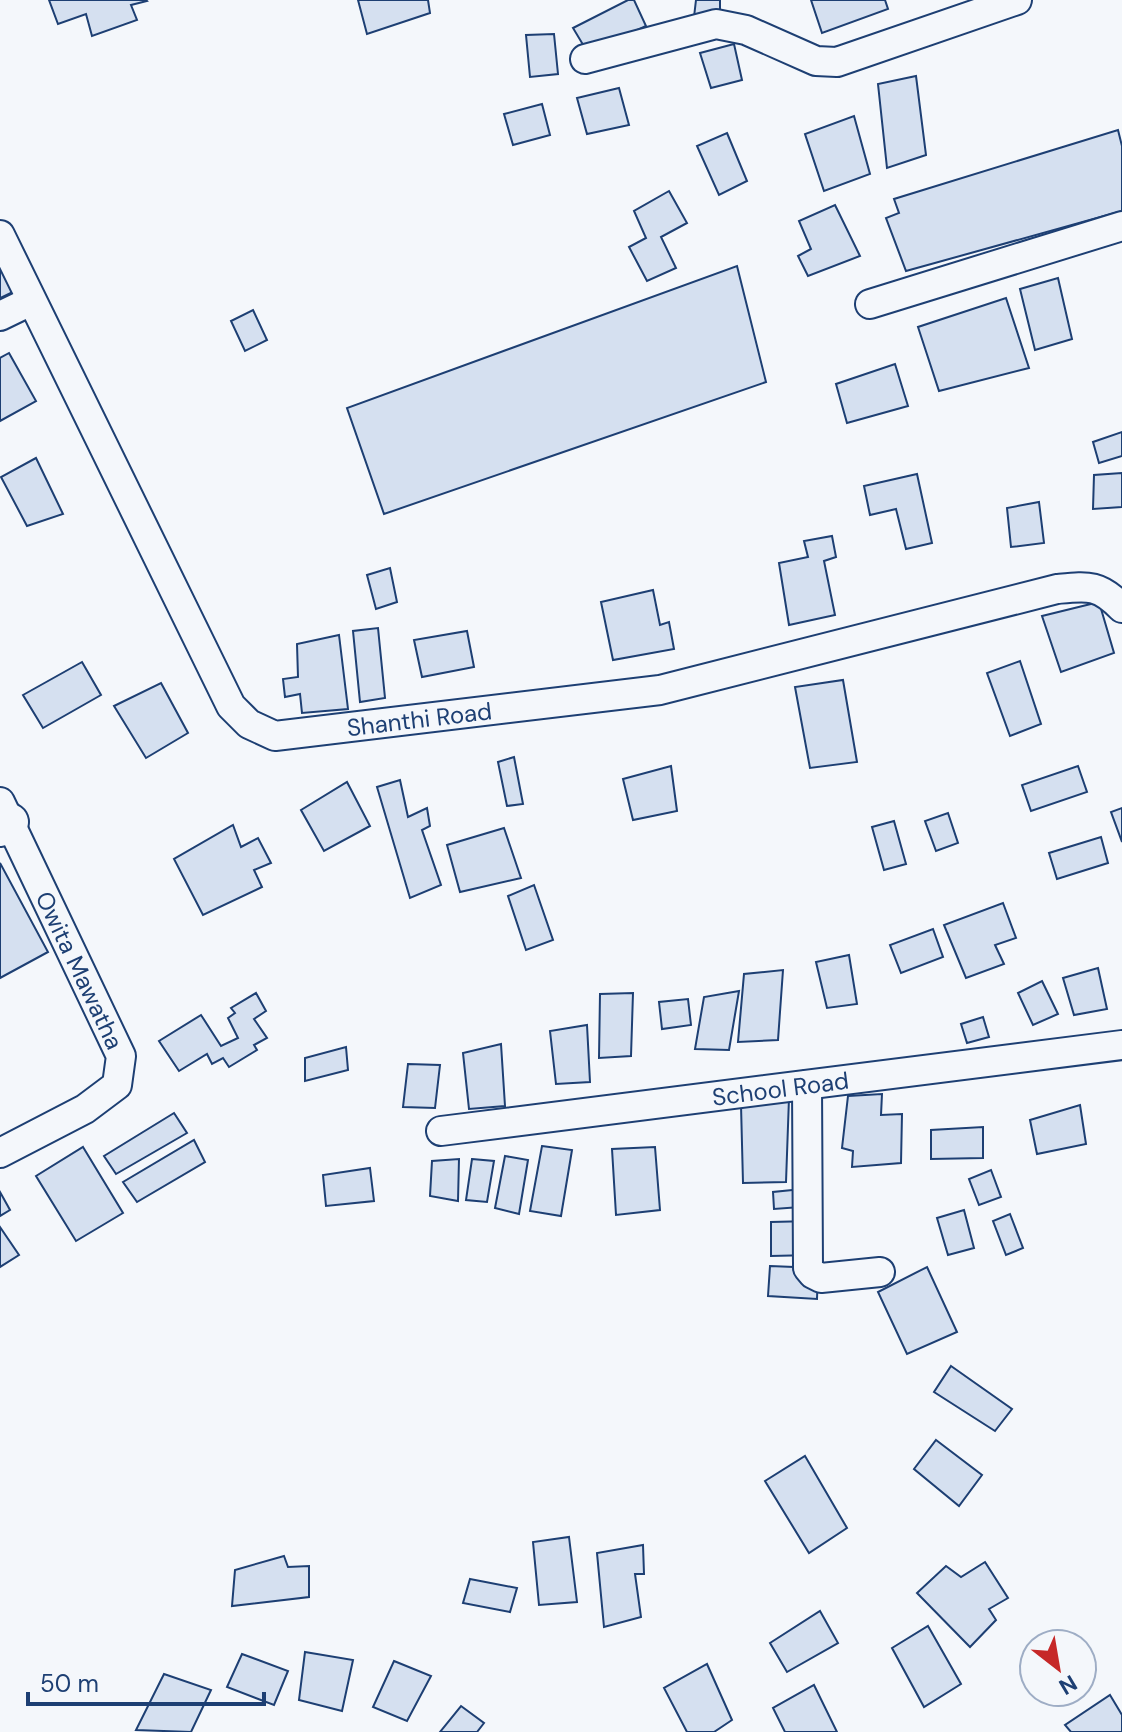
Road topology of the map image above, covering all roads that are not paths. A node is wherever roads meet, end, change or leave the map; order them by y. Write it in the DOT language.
graph roads {
  1 [pos="1017,0"];
  2 [pos="585,59"];
  3 [pos="1122,226"];
  4 [pos="0,235"];
  5 [pos="31,301"];
  6 [pos="870,304"];
  7 [pos="0,316"];
  8 [pos="1122,608"];
  9 [pos="3,817"];
  10 [pos="1122,1045"];
  11 [pos="807,1085"];
  12 [pos="441,1131"];
  13 [pos="0,1153"];
  14 [pos="880,1272"];
  1 -- 2 [label="street"];
  3 -- 6 [label="street"];
  4 -- 5 [label="street, Shanthi Road"];
  5 -- 7 [label="street"];
  5 -- 8 [label="street, Shanthi Road"];
  9 -- 13 [label="street, Owita Mawatha"];
  10 -- 11 [label="street, School Road"];
  11 -- 12 [label="street, School Road"];
  11 -- 14 [label="street"];
}
